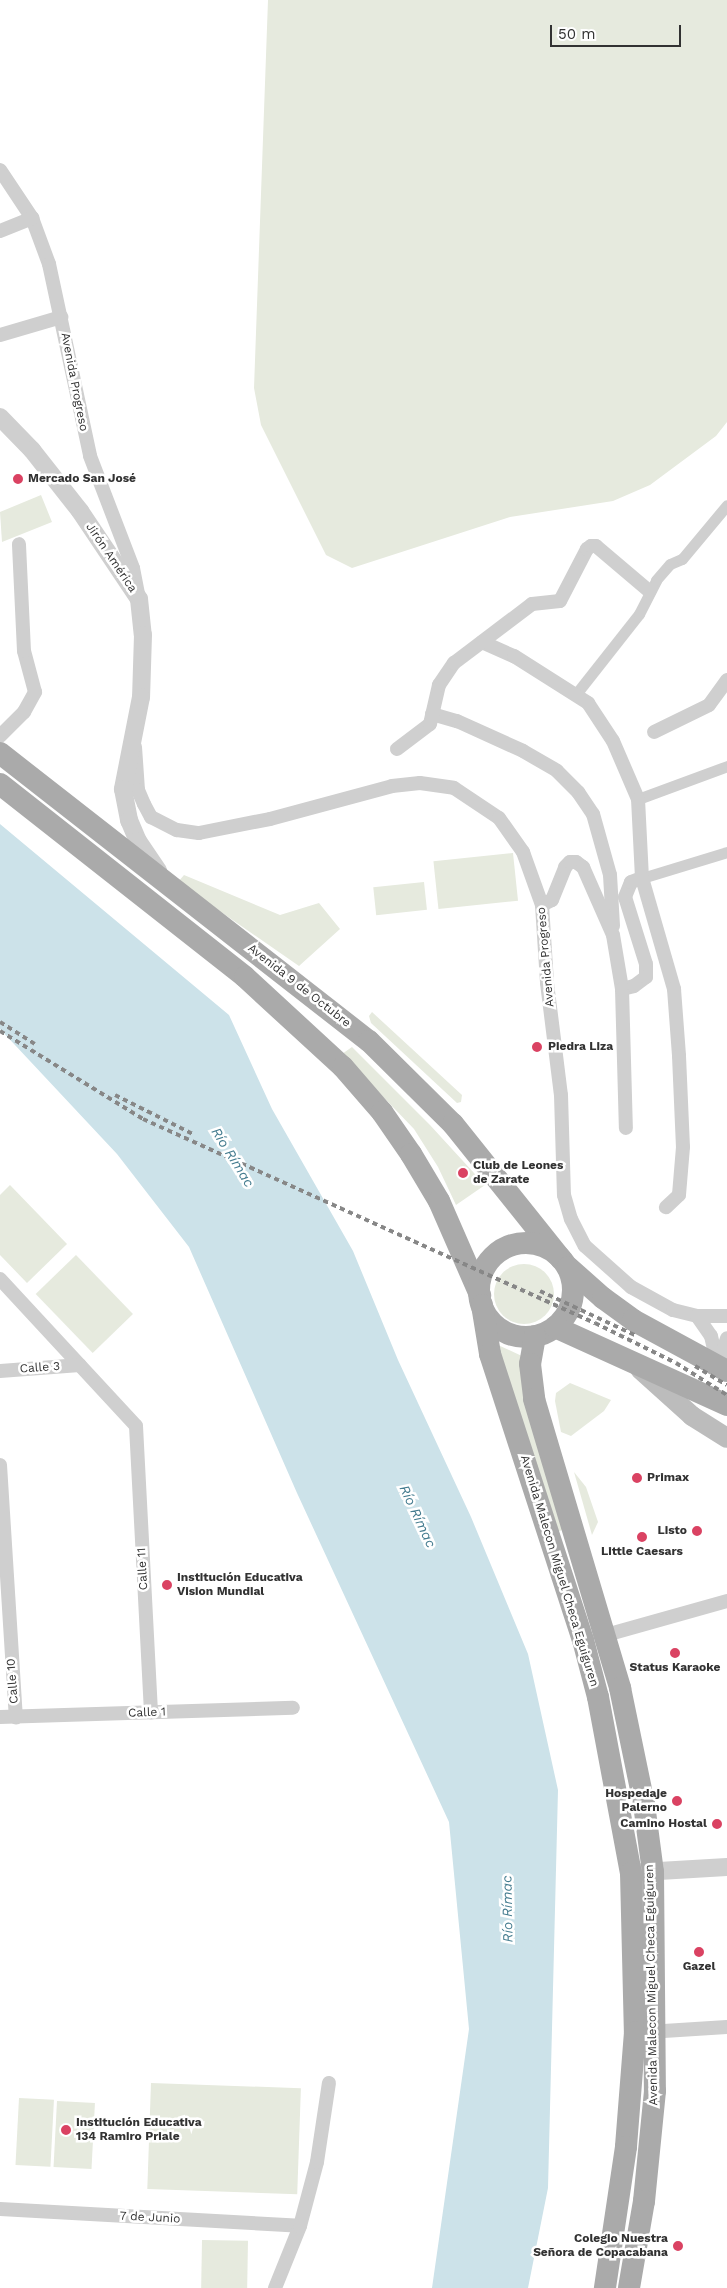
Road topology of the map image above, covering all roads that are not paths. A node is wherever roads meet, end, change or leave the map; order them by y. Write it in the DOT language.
graph roads {
  1 [pos="0,170"];
  2 [pos="32,218"];
  3 [pos="0,231"];
  4 [pos="61,317"];
  5 [pos="0,335"];
  6 [pos="0,417"];
  7 [pos="727,505"];
  8 [pos="19,544"];
  9 [pos="649,591"];
  10 [pos="139,599"];
  11 [pos="482,642"];
  12 [pos="727,680"];
  13 [pos="576,694"];
  14 [pos="432,714"];
  15 [pos="134,728"];
  16 [pos="654,732"];
  17 [pos="0,736"];
  18 [pos="397,749"];
  19 [pos="0,753"];
  20 [pos="727,766"];
  21 [pos="0,784"];
  22 [pos="638,799"];
  23 [pos="727,852"];
  24 [pos="642,878"];
  25 [pos="176,892"];
  26 [pos="542,905"];
  27 [pos="613,934"];
  28 [pos="622,989"];
  29 [pos="626,1128"];
  30 [pos="666,1207"];
  31 [pos="565,1263"];
  32 [pos="0,1279"];
  33 [pos="481,1300"];
  34 [pos="697,1316"];
  35 [pos="727,1316"];
  36 [pos="545,1331"];
  37 [pos="727,1338"];
  38 [pos="625,1356"];
  39 [pos="80,1365"];
  40 [pos="722,1368"];
  41 [pos="0,1371"];
  42 [pos="727,1405"];
  43 [pos="727,1438"];
  44 [pos="0,1465"];
  45 [pos="4,1584"];
  46 [pos="727,1601"];
  47 [pos="606,1635"];
  48 [pos="293,1708"];
  49 [pos="151,1712"];
  50 [pos="0,1717"];
  51 [pos="16,1717"];
  52 [pos="727,1867"];
  53 [pos="642,1872"];
  54 [pos="727,2027"];
  55 [pos="645,2032"];
  56 [pos="328,2083"];
  57 [pos="0,2209"];
  58 [pos="300,2226"];
  59 [pos="275,2288"];
  60 [pos="604,2288"];
  61 [pos="629,2288"];
  1 -- 2 [label="street, Avenida Progreso"];
  2 -- 3 [label="street"];
  2 -- 4 [label="street, Avenida Progreso"];
  4 -- 5 [label="street"];
  4 -- 10 [label="street, Avenida Progreso"];
  6 -- 10 [label="street, Jirón América"];
  7 -- 9 [label="street"];
  8 -- 17 [label="street"];
  9 -- 11 [label="street"];
  9 -- 13 [label="street"];
  10 -- 15 [label="street, Jirón América"];
  11 -- 13 [label="street"];
  11 -- 14 [label="street"];
  12 -- 16 [label="street"];
  13 -- 22 [label="street"];
  14 -- 18 [label="street"];
  14 -- 27 [label="street"];
  15 -- 25 [label="street, Jirón América"];
  15 -- 26 [label="street, Avenida Progreso"];
  19 -- 25 [label="main road, Avenida 9 de Octubre"];
  20 -- 22 [label="street"];
  21 -- 33 [label="main road"];
  22 -- 24 [label="street"];
  23 -- 24 [label="street"];
  24 -- 28 [label="street"];
  24 -- 30 [label="street"];
  25 -- 31 [label="main road, Avenida 9 de Octubre"];
  26 -- 27 [label="street"];
  26 -- 34 [label="street, Avenida Progreso"];
  27 -- 28 [label="street"];
  28 -- 29 [label="street"];
  31 -- 33 [label="main road"];
  31 -- 36 [label="main road"];
  31 -- 40 [label="main road"];
  32 -- 39 [label="street"];
  33 -- 36 [label="main road"];
  33 -- 53 [label="main road, Avenida Malecon Miguel Checa Eguiguren"];
  34 -- 35 [label="street, Avenida Progreso"];
  34 -- 40 [label="street"];
  36 -- 38 [label="main road"];
  36 -- 47 [label="main road, Avenida Malecon Miguel Checa Eguiguren"];
  37 -- 40 [label="street"];
  38 -- 42 [label="main road"];
  38 -- 43 [label="main road"];
  39 -- 41 [label="street, Calle 3"];
  39 -- 49 [label="street, Calle 11"];
  44 -- 45 [label="street, Calle 10"];
  45 -- 51 [label="street, Calle 10"];
  46 -- 47 [label="street"];
  47 -- 53 [label="main road, Avenida Malecon Miguel Checa Eguiguren"];
  48 -- 49 [label="street, Calle 1"];
  49 -- 51 [label="street, Calle 1"];
  50 -- 51 [label="street, Calle 1"];
  52 -- 53 [label="street"];
  53 -- 55 [label="main road, Avenida Malecon Miguel Checa Eguiguren"];
  54 -- 55 [label="street"];
  55 -- 60 [label="main road, Avenida Malecon Miguel Checa Eguiguren"];
  55 -- 61 [label="main road, Avenida Malecon Miguel Checa Eguiguren"];
  56 -- 58 [label="street"];
  57 -- 58 [label="street, 7 de Junio"];
  58 -- 59 [label="street"];
}
